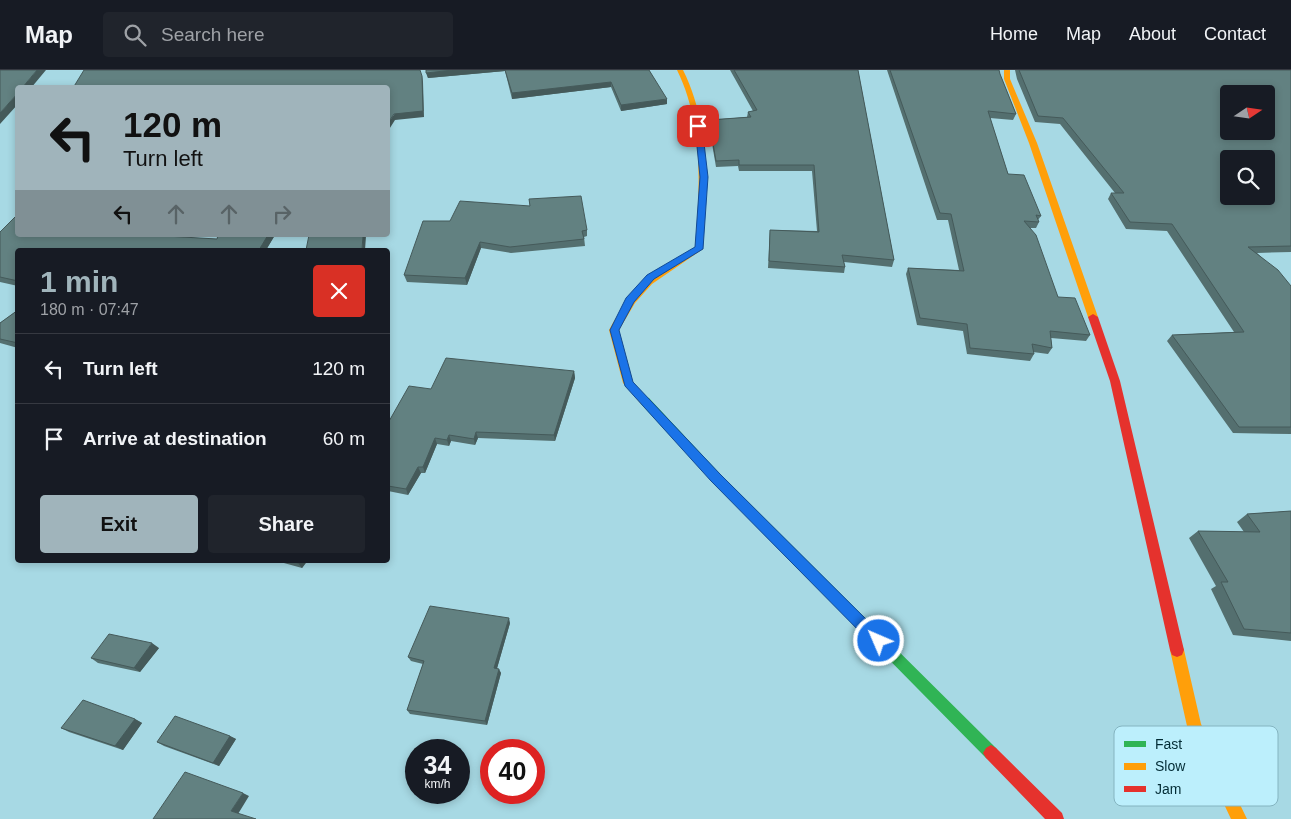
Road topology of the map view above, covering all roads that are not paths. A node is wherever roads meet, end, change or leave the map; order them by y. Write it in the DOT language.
graph roads {
  1 [pos="680,70"];
  2 [pos="1007,70"];
  3 [pos="1194,726"];
  4 [pos="1233,806"];
  5 [pos="1056,819"];
  6 [pos="1239,819"];
  1 -- 5 [label="street"];
  2 -- 3 [label="street"];
  4 -- 6 [label="street"];
}
